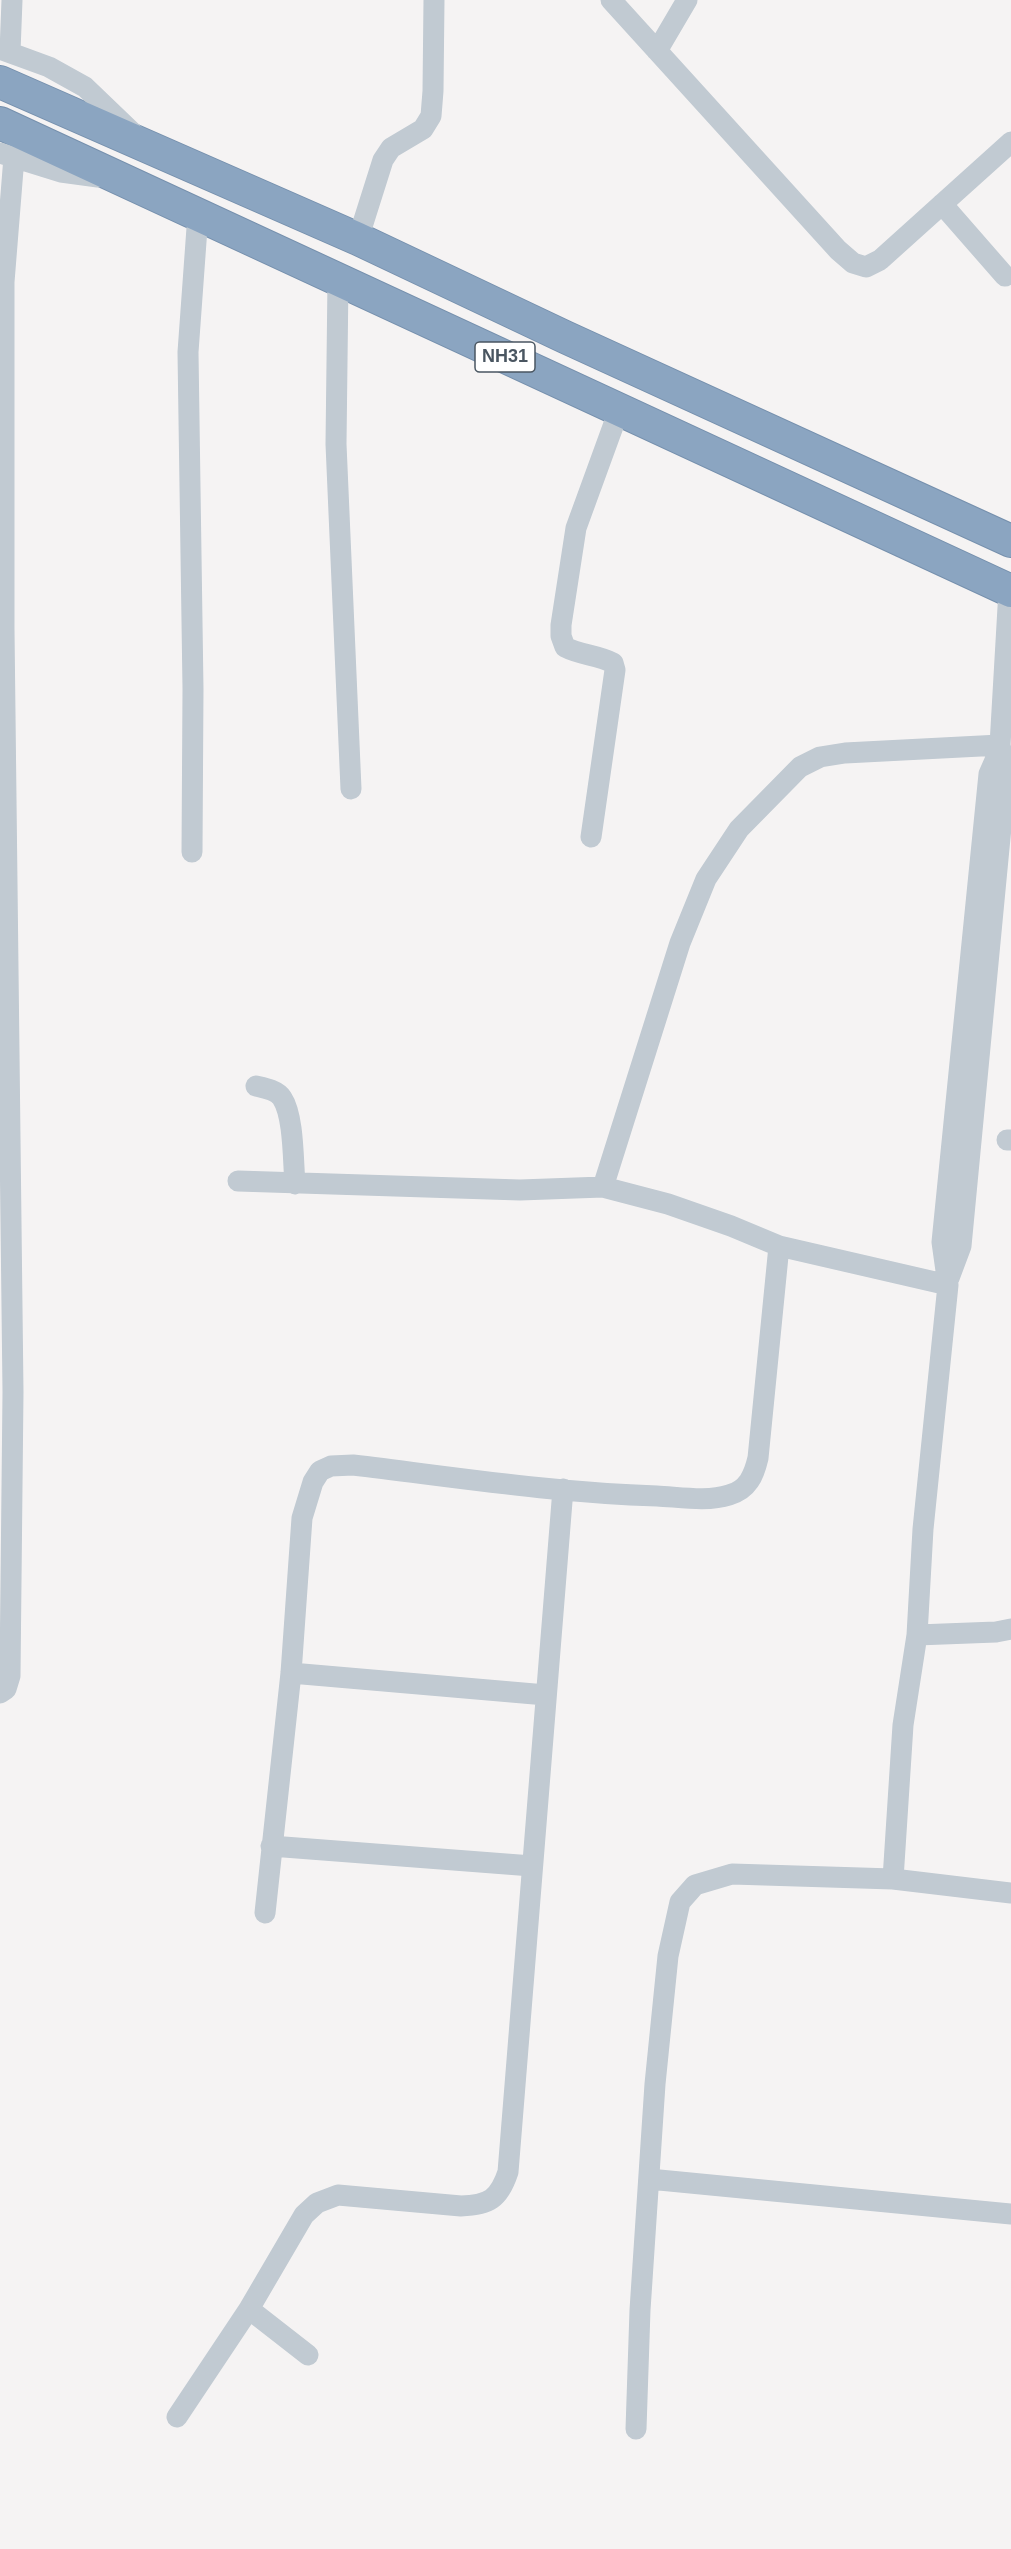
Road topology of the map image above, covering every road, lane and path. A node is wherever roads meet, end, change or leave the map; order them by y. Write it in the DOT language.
graph roads {
  1 [pos="12,0"];
  2 [pos="434,0"];
  3 [pos="611,0"];
  4 [pos="687,0"];
  5 [pos="5,50"];
  6 [pos="657,51"];
  7 [pos="0,82"];
  8 [pos="0,123"];
  9 [pos="1011,142"];
  10 [pos="146,147"];
  11 [pos="7,155"];
  12 [pos="131,182"];
  13 [pos="942,204"];
  14 [pos="198,214"];
  15 [pos="358,239"];
  16 [pos="1005,276"];
  17 [pos="338,280"];
  18 [pos="2,282"];
  19 [pos="619,410"];
  20 [pos="1011,541"];
  21 [pos="1010,590"];
  22 [pos="3,735"];
  23 [pos="1000,747"];
  24 [pos="351,789"];
  25 [pos="591,837"];
  26 [pos="192,852"];
  27 [pos="4,970"];
  28 [pos="256,1086"];
  29 [pos="5,1089"];
  30 [pos="238,1181"];
  31 [pos="295,1184"];
  32 [pos="603,1186"];
  33 [pos="779,1246"];
  34 [pos="948,1281"];
  35 [pos="563,1489"];
  36 [pos="1011,1629"];
  37 [pos="917,1635"];
  38 [pos="291,1673"];
  39 [pos="0,1693"];
  40 [pos="546,1695"];
  41 [pos="271,1846"];
  42 [pos="532,1866"];
  43 [pos="893,1879"];
  44 [pos="1011,1893"];
  45 [pos="264,1913"];
  46 [pos="649,2179"];
  47 [pos="1011,2214"];
  48 [pos="249,2309"];
  49 [pos="308,2355"];
  50 [pos="177,2417"];
  51 [pos="636,2429"];
  1 -- 5 [label="street"];
  2 -- 15 [label="street"];
  3 -- 6 [label="street"];
  4 -- 6 [label="street"];
  5 -- 10 [label="street"];
  6 -- 13 [label="street"];
  7 -- 10 [label="highway, NH31"];
  8 -- 12 [label="highway, NH31"];
  9 -- 13 [label="street"];
  10 -- 15 [label="highway, NH31"];
  11 -- 12 [label="street"];
  11 -- 18 [label="street"];
  12 -- 14 [label="highway, NH31"];
  13 -- 16 [label="street"];
  14 -- 17 [label="highway, NH31"];
  14 -- 26 [label="street"];
  15 -- 20 [label="highway, NH31"];
  17 -- 19 [label="highway, NH31"];
  17 -- 24 [label="street"];
  18 -- 22 [label="street"];
  19 -- 21 [label="highway, NH31"];
  19 -- 25 [label="street"];
  21 -- 23 [label="street"];
  22 -- 27 [label="street"];
  23 -- 32 [label="street"];
  23 -- 34 [label="street"];
  27 -- 29 [label="street"];
  28 -- 31 [label="street"];
  29 -- 39 [label="street"];
  30 -- 31 [label="street"];
  31 -- 32 [label="street"];
  32 -- 33 [label="street"];
  33 -- 34 [label="street"];
  33 -- 35 [label="street"];
  34 -- 37 [label="street"];
  35 -- 38 [label="street"];
  35 -- 40 [label="street"];
  36 -- 37 [label="street"];
  37 -- 43 [label="street"];
  38 -- 40 [label="street"];
  38 -- 41 [label="street"];
  40 -- 42 [label="street"];
  41 -- 42 [label="street"];
  41 -- 45 [label="street"];
  42 -- 48 [label="street"];
  43 -- 44 [label="street"];
  43 -- 46 [label="street"];
  46 -- 47 [label="street"];
  46 -- 51 [label="street"];
  48 -- 49 [label="street"];
  48 -- 50 [label="street"];
}
